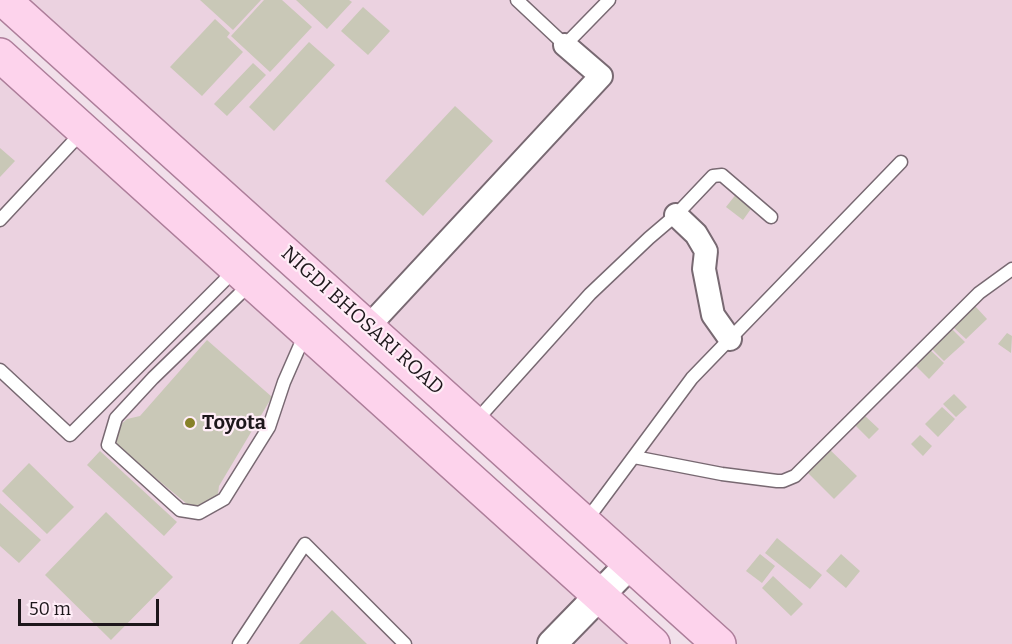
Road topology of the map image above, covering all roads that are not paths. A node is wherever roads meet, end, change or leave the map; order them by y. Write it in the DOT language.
graph roads {
  1 [pos="4,0"];
  2 [pos="517,0"];
  3 [pos="609,0"];
  4 [pos="565,45"];
  5 [pos="0,55"];
  6 [pos="84,131"];
  7 [pos="901,162"];
  8 [pos="676,216"];
  9 [pos="771,217"];
  10 [pos="0,220"];
  11 [pos="1012,269"];
  12 [pos="244,275"];
  13 [pos="368,327"];
  14 [pos="306,331"];
  15 [pos="730,339"];
  16 [pos="0,370"];
  17 [pos="474,423"];
  18 [pos="633,457"];
  19 [pos="584,522"];
  20 [pos="630,564"];
  21 [pos="599,596"];
  22 [pos="239,644"];
  23 [pos="405,644"];
  24 [pos="552,644"];
  25 [pos="653,644"];
  26 [pos="719,644"];
  1 -- 13 [label="main road, NIGDI BHOSARI ROAD"];
  2 -- 4 [label="lane"];
  3 -- 4 [label="lane"];
  4 -- 13 [label="street"];
  5 -- 6 [label="main road"];
  6 -- 10 [label="lane"];
  6 -- 12 [label="main road"];
  7 -- 15 [label="lane"];
  8 -- 9 [label="lane"];
  8 -- 15 [label="street"];
  8 -- 17 [label="lane"];
  11 -- 18 [label="lane"];
  12 -- 14 [label="main road"];
  12 -- 14 [label="lane"];
  12 -- 16 [label="lane"];
  13 -- 17 [label="main road, NIGDI BHOSARI ROAD"];
  14 -- 21 [label="main road"];
  15 -- 18 [label="lane"];
  17 -- 19 [label="main road, NIGDI BHOSARI ROAD"];
  18 -- 19 [label="lane"];
  19 -- 20 [label="main road, NIGDI BHOSARI ROAD"];
  20 -- 21 [label="street"];
  20 -- 26 [label="main road, NIGDI BHOSARI ROAD"];
  21 -- 24 [label="street"];
  21 -- 25 [label="main road"];
  22 -- 23 [label="lane"];
}
